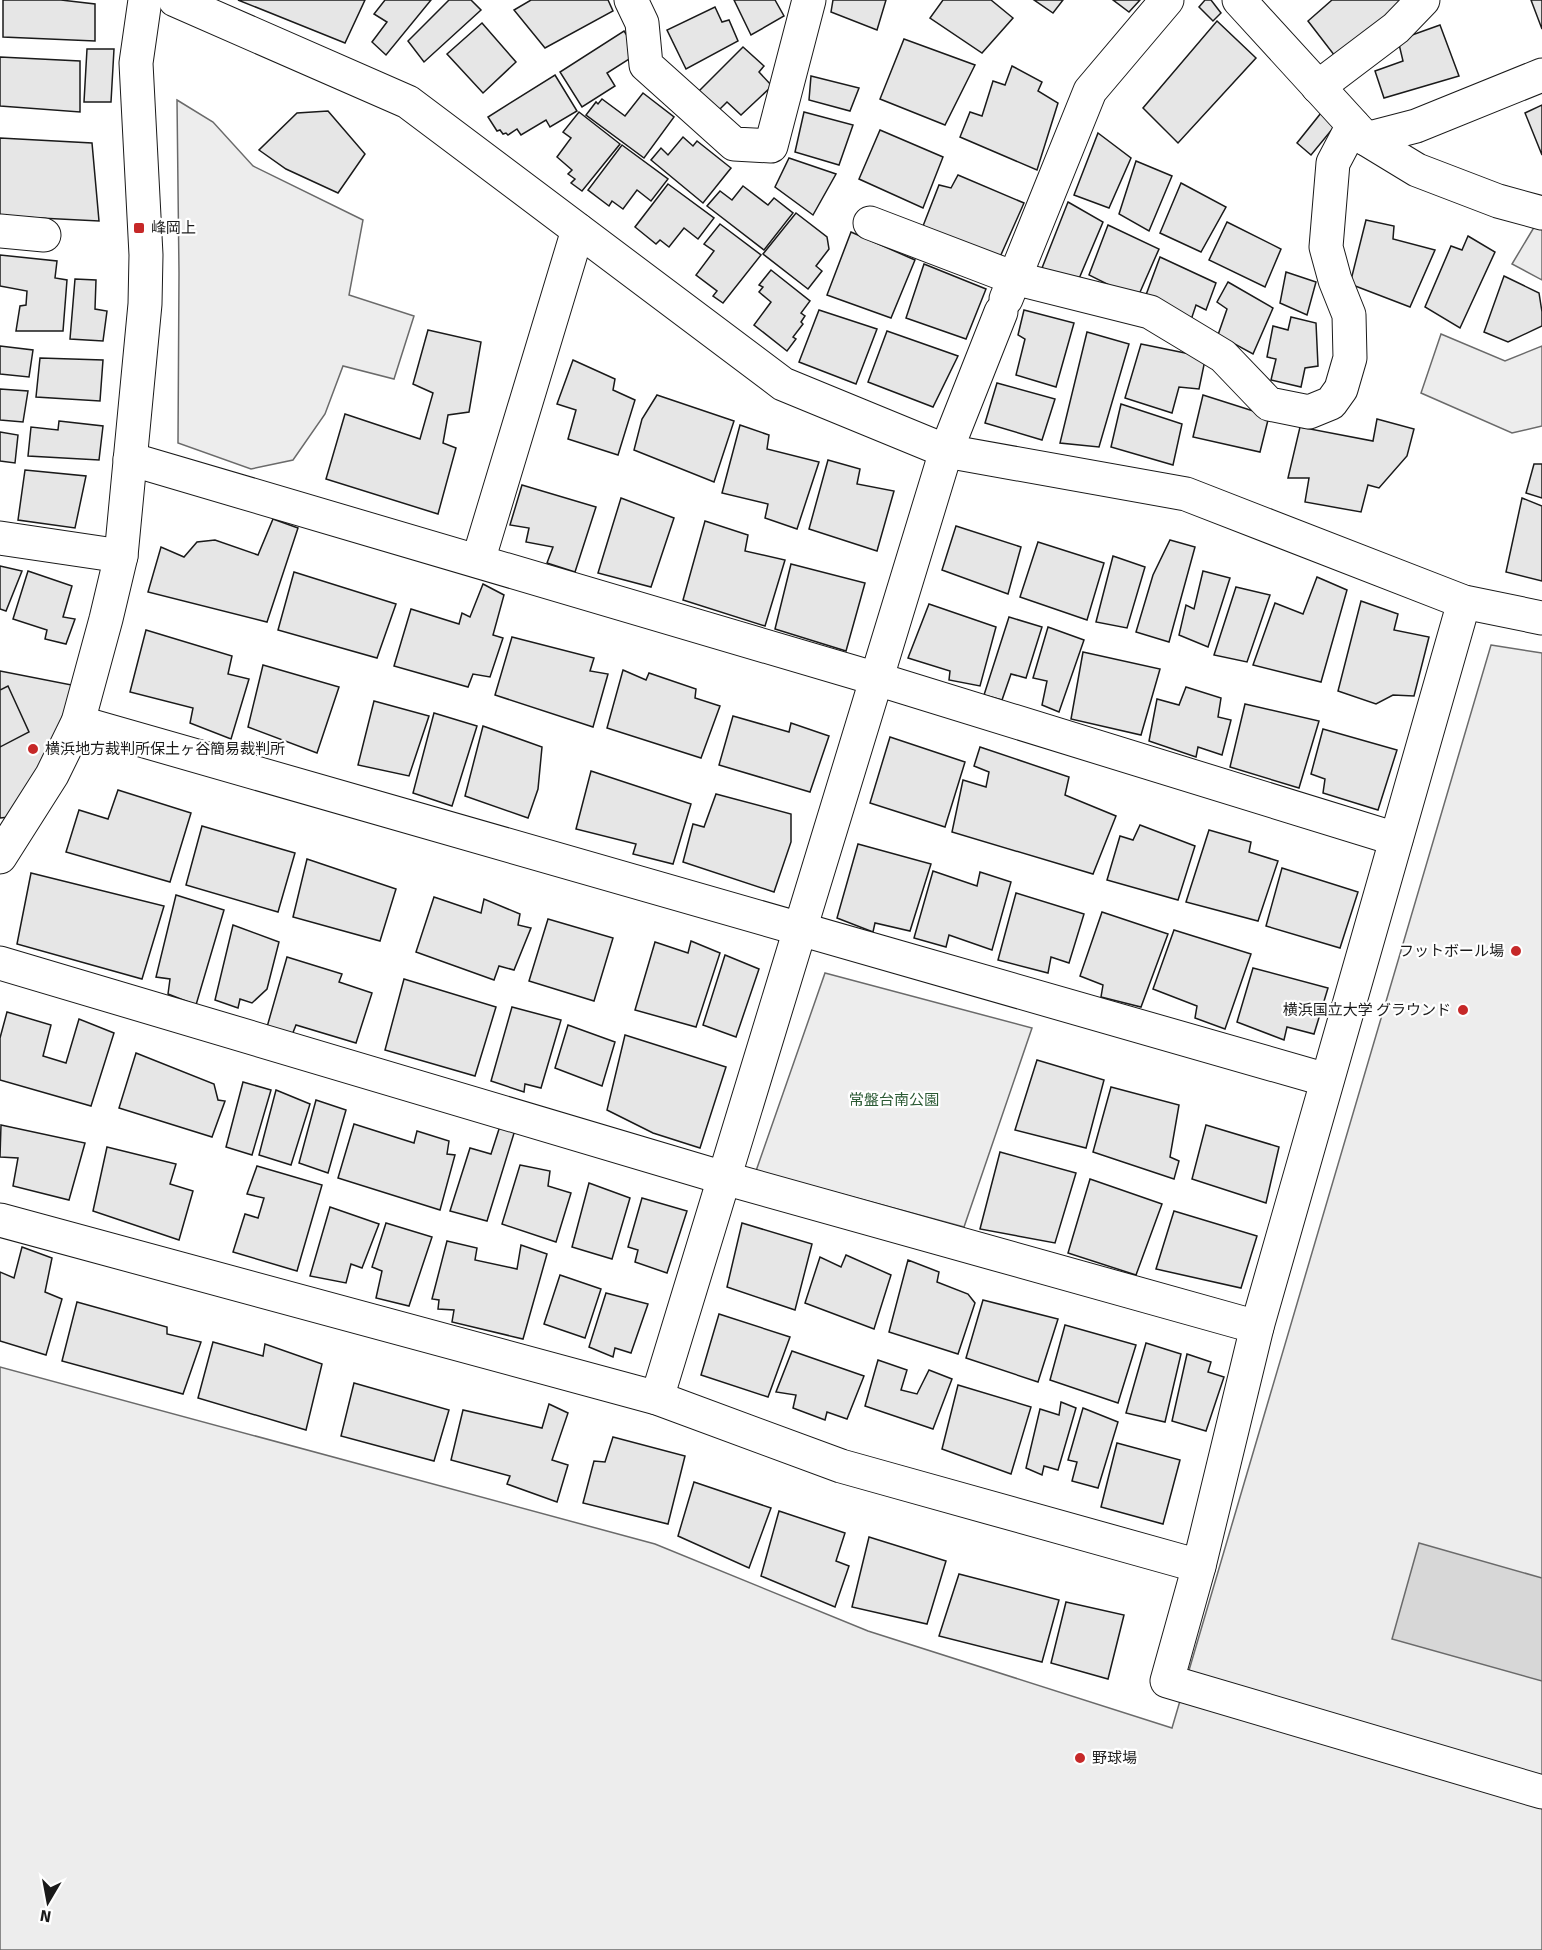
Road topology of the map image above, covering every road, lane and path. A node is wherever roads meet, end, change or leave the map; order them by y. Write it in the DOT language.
graph roads {
  1 [pos="145,0"];
  2 [pos="175,0"];
  3 [pos="631,0"];
  4 [pos="809,0"];
  5 [pos="1167,0"];
  6 [pos="1239,0"];
  7 [pos="1423,0"];
  8 [pos="1542,75"];
  9 [pos="1318,87"];
  10 [pos="1359,132"];
  11 [pos="1542,213"];
  12 [pos="870,223"];
  13 [pos="578,230"];
  14 [pos="0,231"];
  15 [pos="44,235"];
  16 [pos="1007,297"];
  17 [pos="946,451"];
  18 [pos="130,459"];
  19 [pos="0,538"];
  20 [pos="121,556"];
  21 [pos="478,561"];
  22 [pos="1464,602"];
  23 [pos="1542,618"];
  24 [pos="877,679"];
  25 [pos="78,722"];
  26 [pos="1396,839"];
  27 [pos="0,857"];
  28 [pos="800,928"];
  29 [pos="0,963"];
  30 [pos="1327,1080"];
  31 [pos="724,1178"];
  32 [pos="0,1220"];
  33 [pos="1257,1327"];
  34 [pos="657,1398"];
  35 [pos="1199,1566"];
  36 [pos="1542,1792"];
  1 -- 18 [label="street"];
  2 -- 13 [label="street"];
  3 -- 4 [label="street"];
  5 -- 16 [label="street"];
  6 -- 9 [label="street"];
  7 -- 9 [label="street"];
  8 -- 10 [label="street"];
  9 -- 10 [label="street"];
  10 -- 11 [label="street"];
  10 -- 16 [label="street"];
  12 -- 16 [label="street"];
  13 -- 17 [label="street"];
  13 -- 21 [label="street"];
  14 -- 15 [label="street"];
  16 -- 17 [label="street"];
  17 -- 22 [label="street"];
  17 -- 24 [label="street"];
  18 -- 20 [label="street"];
  18 -- 21 [label="street"];
  19 -- 20 [label="street"];
  20 -- 25 [label="street"];
  21 -- 24 [label="street"];
  22 -- 23 [label="street"];
  22 -- 26 [label="street"];
  24 -- 26 [label="street"];
  24 -- 28 [label="street"];
  25 -- 27 [label="street"];
  25 -- 28 [label="street"];
  26 -- 30 [label="street"];
  28 -- 30 [label="street"];
  28 -- 31 [label="street"];
  29 -- 31 [label="street"];
  30 -- 33 [label="street"];
  31 -- 33 [label="street"];
  31 -- 34 [label="street"];
  32 -- 34 [label="street"];
  33 -- 35 [label="street"];
  34 -- 35 [label="street"];
  35 -- 36 [label="street"];
}
